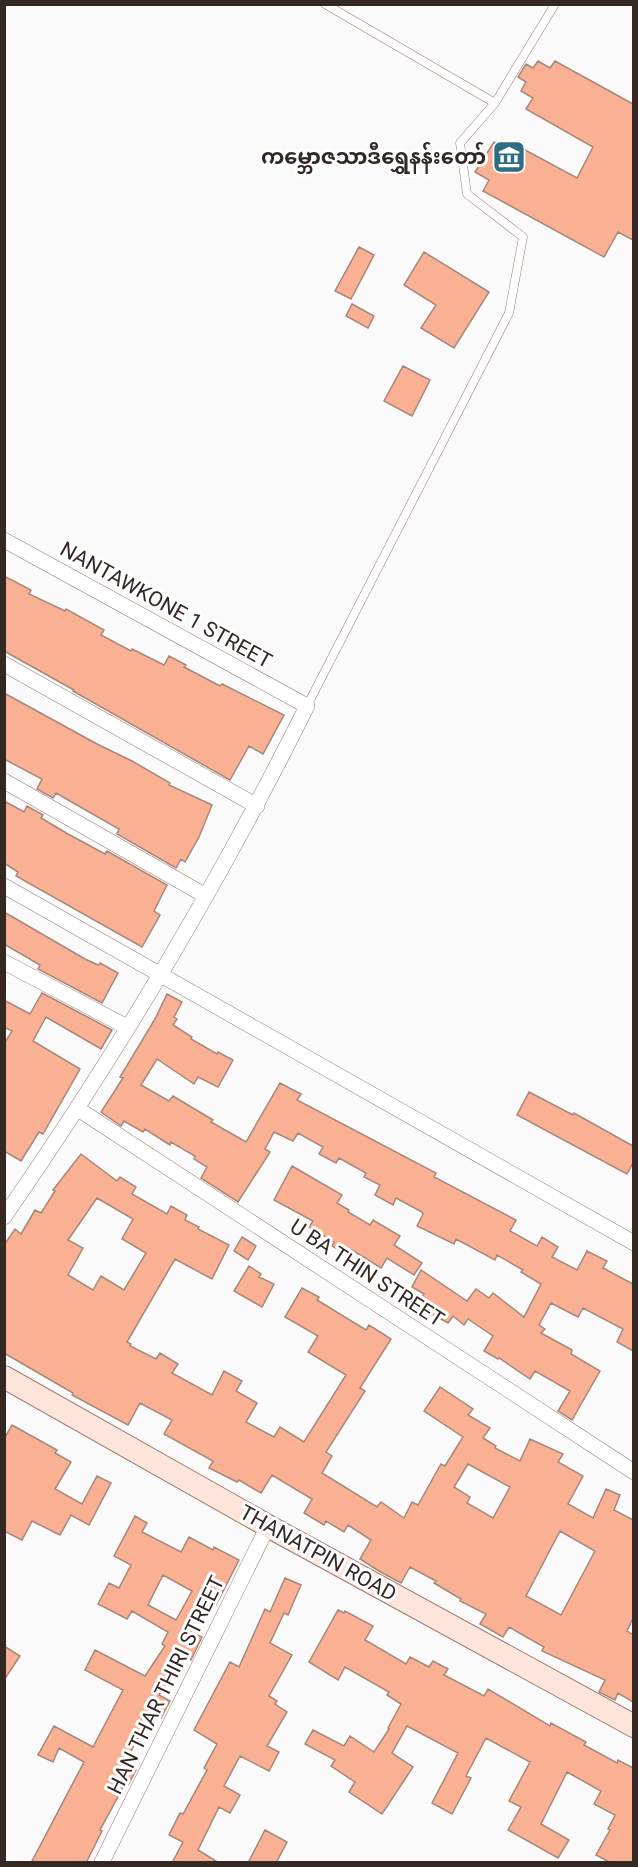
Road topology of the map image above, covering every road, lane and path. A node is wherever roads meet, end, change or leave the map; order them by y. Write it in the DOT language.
graph roads {
  1 [pos="324,4"];
  2 [pos="555,4"];
  3 [pos="495,103"];
  4 [pos="4,540"];
  5 [pos="4,664"];
  6 [pos="307,706"];
  7 [pos="4,781"];
  8 [pos="257,806"];
  9 [pos="4,886"];
  10 [pos="206,896"];
  11 [pos="4,962"];
  12 [pos="160,973"];
  13 [pos="127,1027"];
  14 [pos="78,1109"];
  15 [pos="4,1217"];
  16 [pos="633,1243"];
  17 [pos="4,1377"];
  18 [pos="633,1472"];
  19 [pos="268,1526"];
  20 [pos="633,1726"];
  21 [pos="102,1863"];
  1 -- 3 [label="lane"];
  2 -- 3 [label="lane"];
  3 -- 6 [label="lane"];
  4 -- 6 [label="street, NANTAWKONE 1 STREET"];
  5 -- 8 [label="street"];
  6 -- 8 [label="street"];
  7 -- 10 [label="street"];
  8 -- 10 [label="street"];
  9 -- 12 [label="street"];
  10 -- 12 [label="street"];
  11 -- 13 [label="street"];
  12 -- 13 [label="street"];
  12 -- 16 [label="street"];
  13 -- 14 [label="street"];
  14 -- 15 [label="street"];
  14 -- 18 [label="street, U BA THIN STREET"];
  17 -- 19 [label="main road, THANATPIN ROAD"];
  19 -- 20 [label="main road, THANATPIN ROAD"];
  19 -- 21 [label="street, HAN THAR THIRI STREET"];
}
